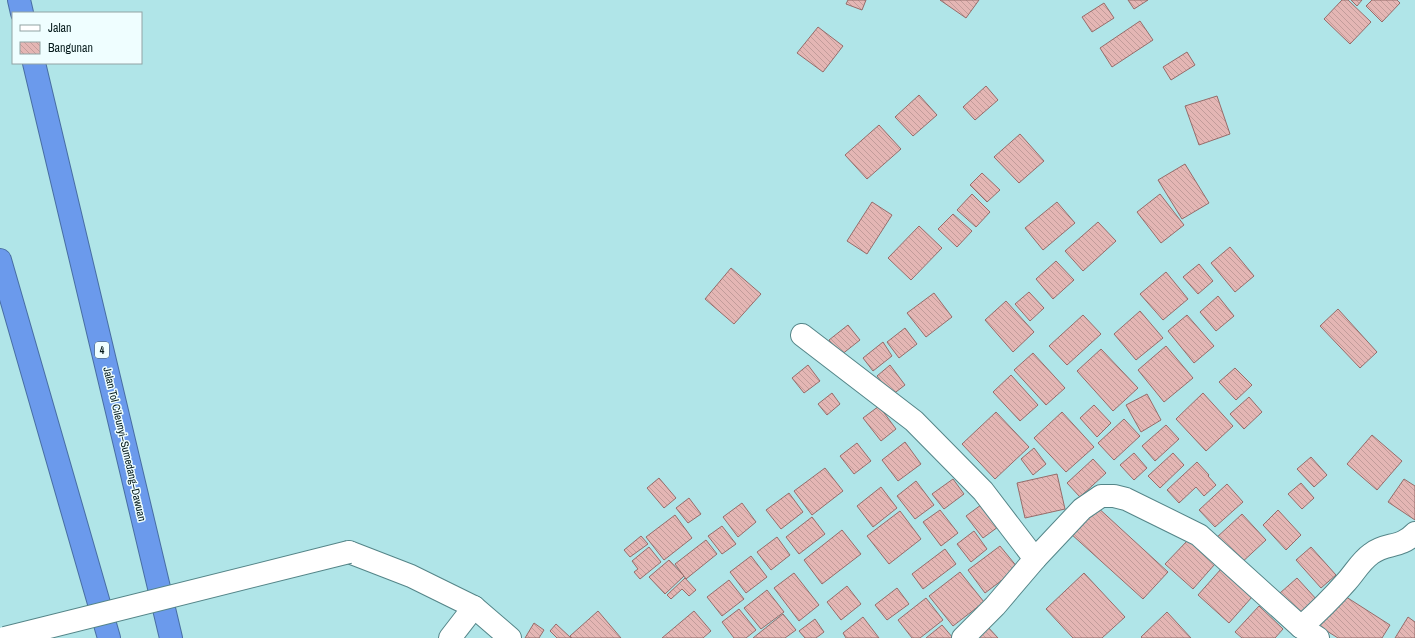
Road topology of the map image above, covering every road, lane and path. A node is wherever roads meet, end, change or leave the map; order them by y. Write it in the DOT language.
graph roads {
  1 [pos="19,0"];
  2 [pos="22,12"];
  3 [pos="34,64"];
  4 [pos="0,260"];
  5 [pos="802,334"];
  6 [pos="1415,532"];
  7 [pos="1035,559"];
  8 [pos="474,607"];
  9 [pos="1309,633"];
  10 [pos="5,638"];
  11 [pos="109,638"];
  12 [pos="171,638"];
  13 [pos="450,638"];
  14 [pos="510,638"];
  15 [pos="963,638"];
  1 -- 2 [label="highway"];
  3 -- 12 [label="highway, Jalan Tol Cileunyi–Sumedang–Dawuan / 4"];
  4 -- 11 [label="highway"];
  5 -- 7 [label="street"];
  6 -- 9 [label="street"];
  7 -- 9 [label="street"];
  7 -- 15 [label="street"];
  8 -- 10 [label="street, bridge"];
  8 -- 13 [label="street"];
  8 -- 14 [label="street"];
}
